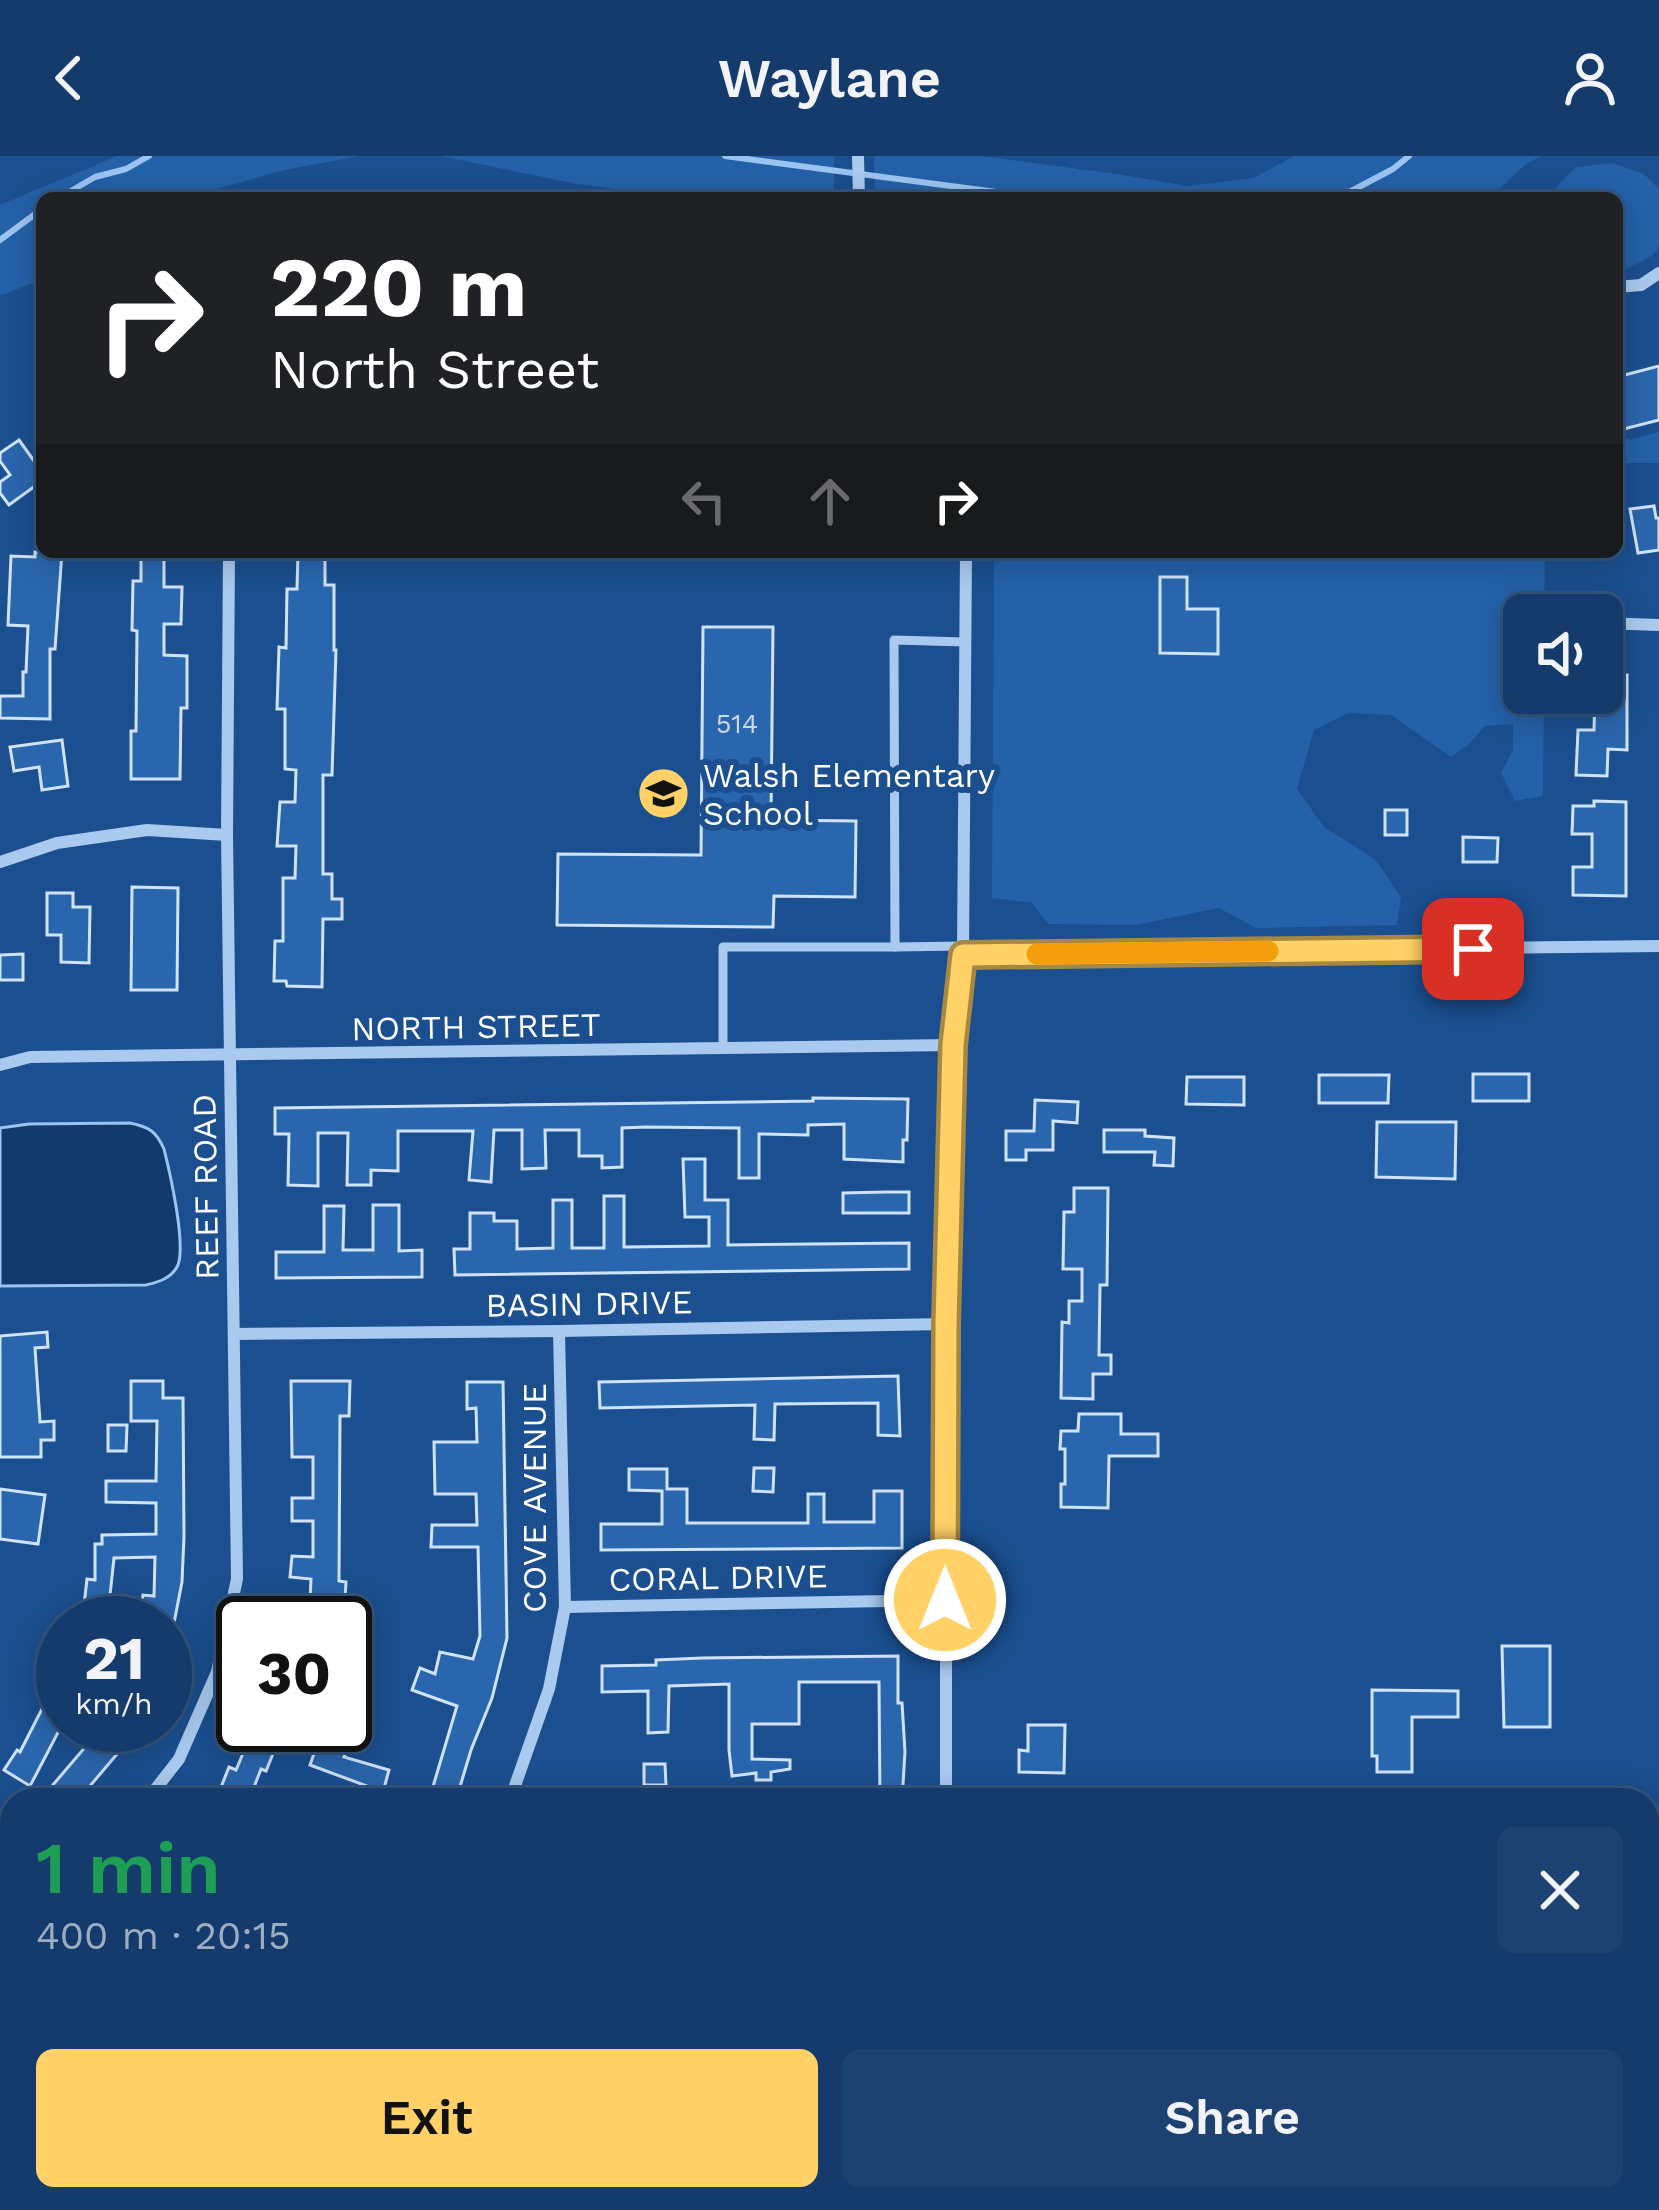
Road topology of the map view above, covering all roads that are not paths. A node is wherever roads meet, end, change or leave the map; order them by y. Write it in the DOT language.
graph roads {
  1 [pos="858,156"];
  2 [pos="859,192"];
  3 [pos="1659,274"];
  4 [pos="1623,286"];
  5 [pos="229,558"];
  6 [pos="966,558"];
  7 [pos="1623,624"];
  8 [pos="1659,625"];
  9 [pos="965,641"];
  10 [pos="227,835"];
  11 [pos="0,862"];
  12 [pos="895,946"];
  13 [pos="1659,946"];
  14 [pos="963,950"];
  15 [pos="953,1045"];
  16 [pos="723,1048"];
  17 [pos="231,1057"];
  18 [pos="0,1065"];
  19 [pos="946,1324"];
  20 [pos="559,1331"];
  21 [pos="234,1334"];
  22 [pos="945,1600"];
  23 [pos="566,1607"];
  24 [pos="156,1788"];
  25 [pos="514,1788"];
  26 [pos="946,1788"];
  1 -- 2 [label="street"];
  3 -- 4 [label="street"];
  5 -- 10 [label="street, REEF ROAD"];
  6 -- 9 [label="street"];
  7 -- 8 [label="street"];
  9 -- 12 [label="lane"];
  9 -- 14 [label="street"];
  10 -- 11 [label="street"];
  10 -- 17 [label="street, REEF ROAD"];
  12 -- 14 [label="lane"];
  12 -- 16 [label="lane"];
  13 -- 14 [label="street"];
  14 -- 15 [label="street"];
  15 -- 16 [label="street, NORTH STREET"];
  15 -- 19 [label="street"];
  16 -- 17 [label="street, NORTH STREET"];
  17 -- 18 [label="street, NORTH STREET"];
  17 -- 21 [label="street, REEF ROAD"];
  19 -- 20 [label="street, BASIN DRIVE"];
  19 -- 22 [label="street"];
  20 -- 21 [label="street, BASIN DRIVE"];
  20 -- 23 [label="street, COVE AVENUE"];
  21 -- 24 [label="street, REEF ROAD"];
  22 -- 23 [label="street, CORAL DRIVE"];
  22 -- 26 [label="street"];
  23 -- 25 [label="street, COVE AVENUE"];
}
